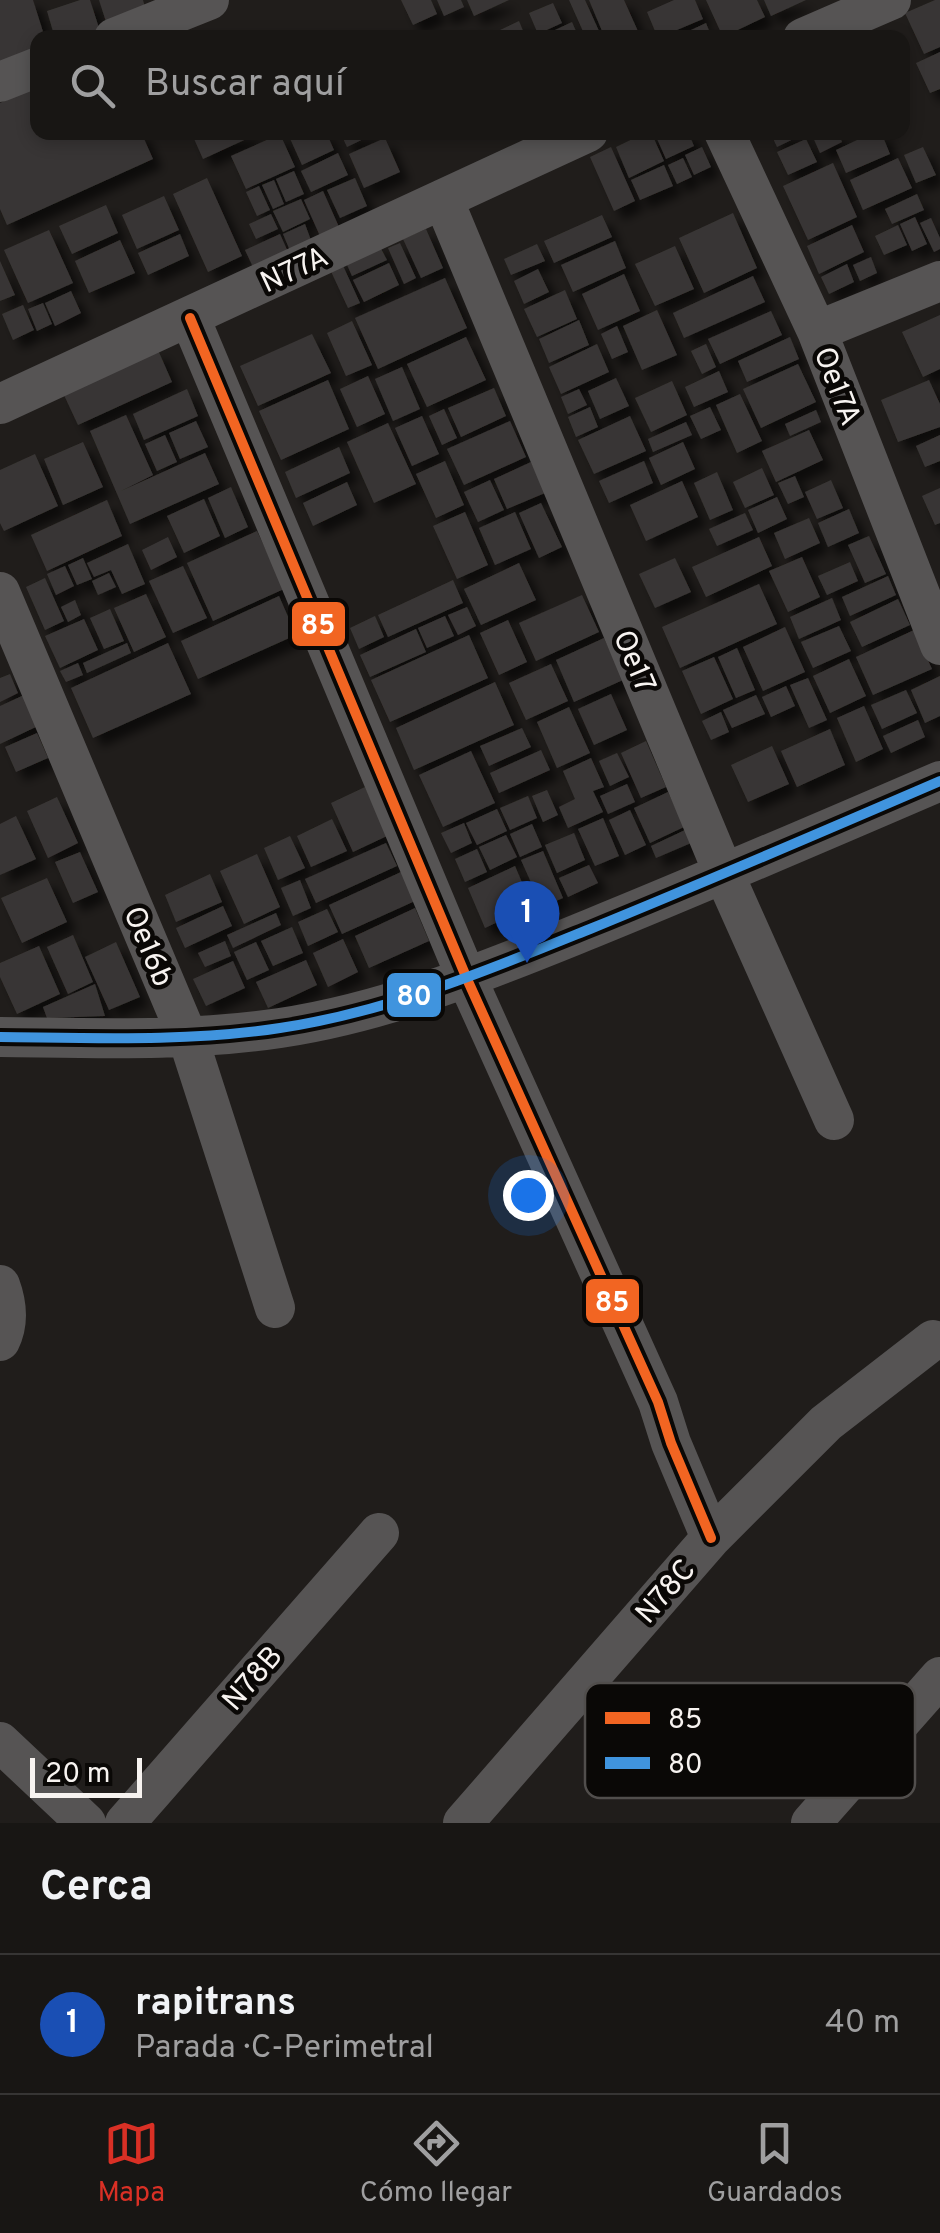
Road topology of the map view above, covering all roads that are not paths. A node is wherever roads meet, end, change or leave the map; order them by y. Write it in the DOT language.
graph roads {
  1 [pos="209,0"];
  2 [pos="891,0"];
  3 [pos="134,30"];
  4 [pos="822,30"];
  5 [pos="30,71"];
  6 [pos="0,82"];
  7 [pos="570,140"];
  8 [pos="728,140"];
  9 [pos="443,198"];
  10 [pos="940,281"];
  11 [pos="190,318"];
  12 [pos="817,331"];
  13 [pos="0,404"];
  14 [pos="0,592"];
  15 [pos="940,644"];
  16 [pos="940,781"];
  17 [pos="724,874"];
  18 [pos="467,979"];
  19 [pos="0,1037"];
  20 [pos="188,1038"];
  21 [pos="834,1120"];
  22 [pos="0,1286"];
  23 [pos="275,1308"];
  24 [pos="0,1340"];
  25 [pos="933,1340"];
  26 [pos="379,1532"];
  27 [pos="711,1538"];
  28 [pos="940,1677"];
  29 [pos="915,1705"];
  30 [pos="0,1742"];
  31 [pos="832,1798"];
  32 [pos="86,1823"];
  33 [pos="125,1823"];
  34 [pos="463,1823"];
  35 [pos="810,1823"];
  1 -- 3 [label="street"];
  2 -- 4 [label="street"];
  5 -- 6 [label="street"];
  7 -- 9 [label="street, N77A"];
  8 -- 12 [label="street, Oe17A"];
  9 -- 11 [label="street, N77A"];
  9 -- 17 [label="street, Oe17"];
  10 -- 12 [label="street"];
  11 -- 13 [label="street, N77A"];
  11 -- 18 [label="street"];
  12 -- 15 [label="street, Oe17A"];
  14 -- 20 [label="street, Oe16b"];
  16 -- 17 [label="street"];
  17 -- 18 [label="street"];
  17 -- 21 [label="street, Oe17"];
  18 -- 20 [label="street"];
  18 -- 27 [label="street"];
  19 -- 20 [label="street"];
  20 -- 23 [label="street, Oe16b"];
  22 -- 24 [label="street"];
  25 -- 27 [label="street, N78C"];
  26 -- 33 [label="street, N78B"];
  27 -- 34 [label="street, N78C"];
  28 -- 29 [label="street"];
  30 -- 32 [label="street"];
  31 -- 35 [label="street"];
}
